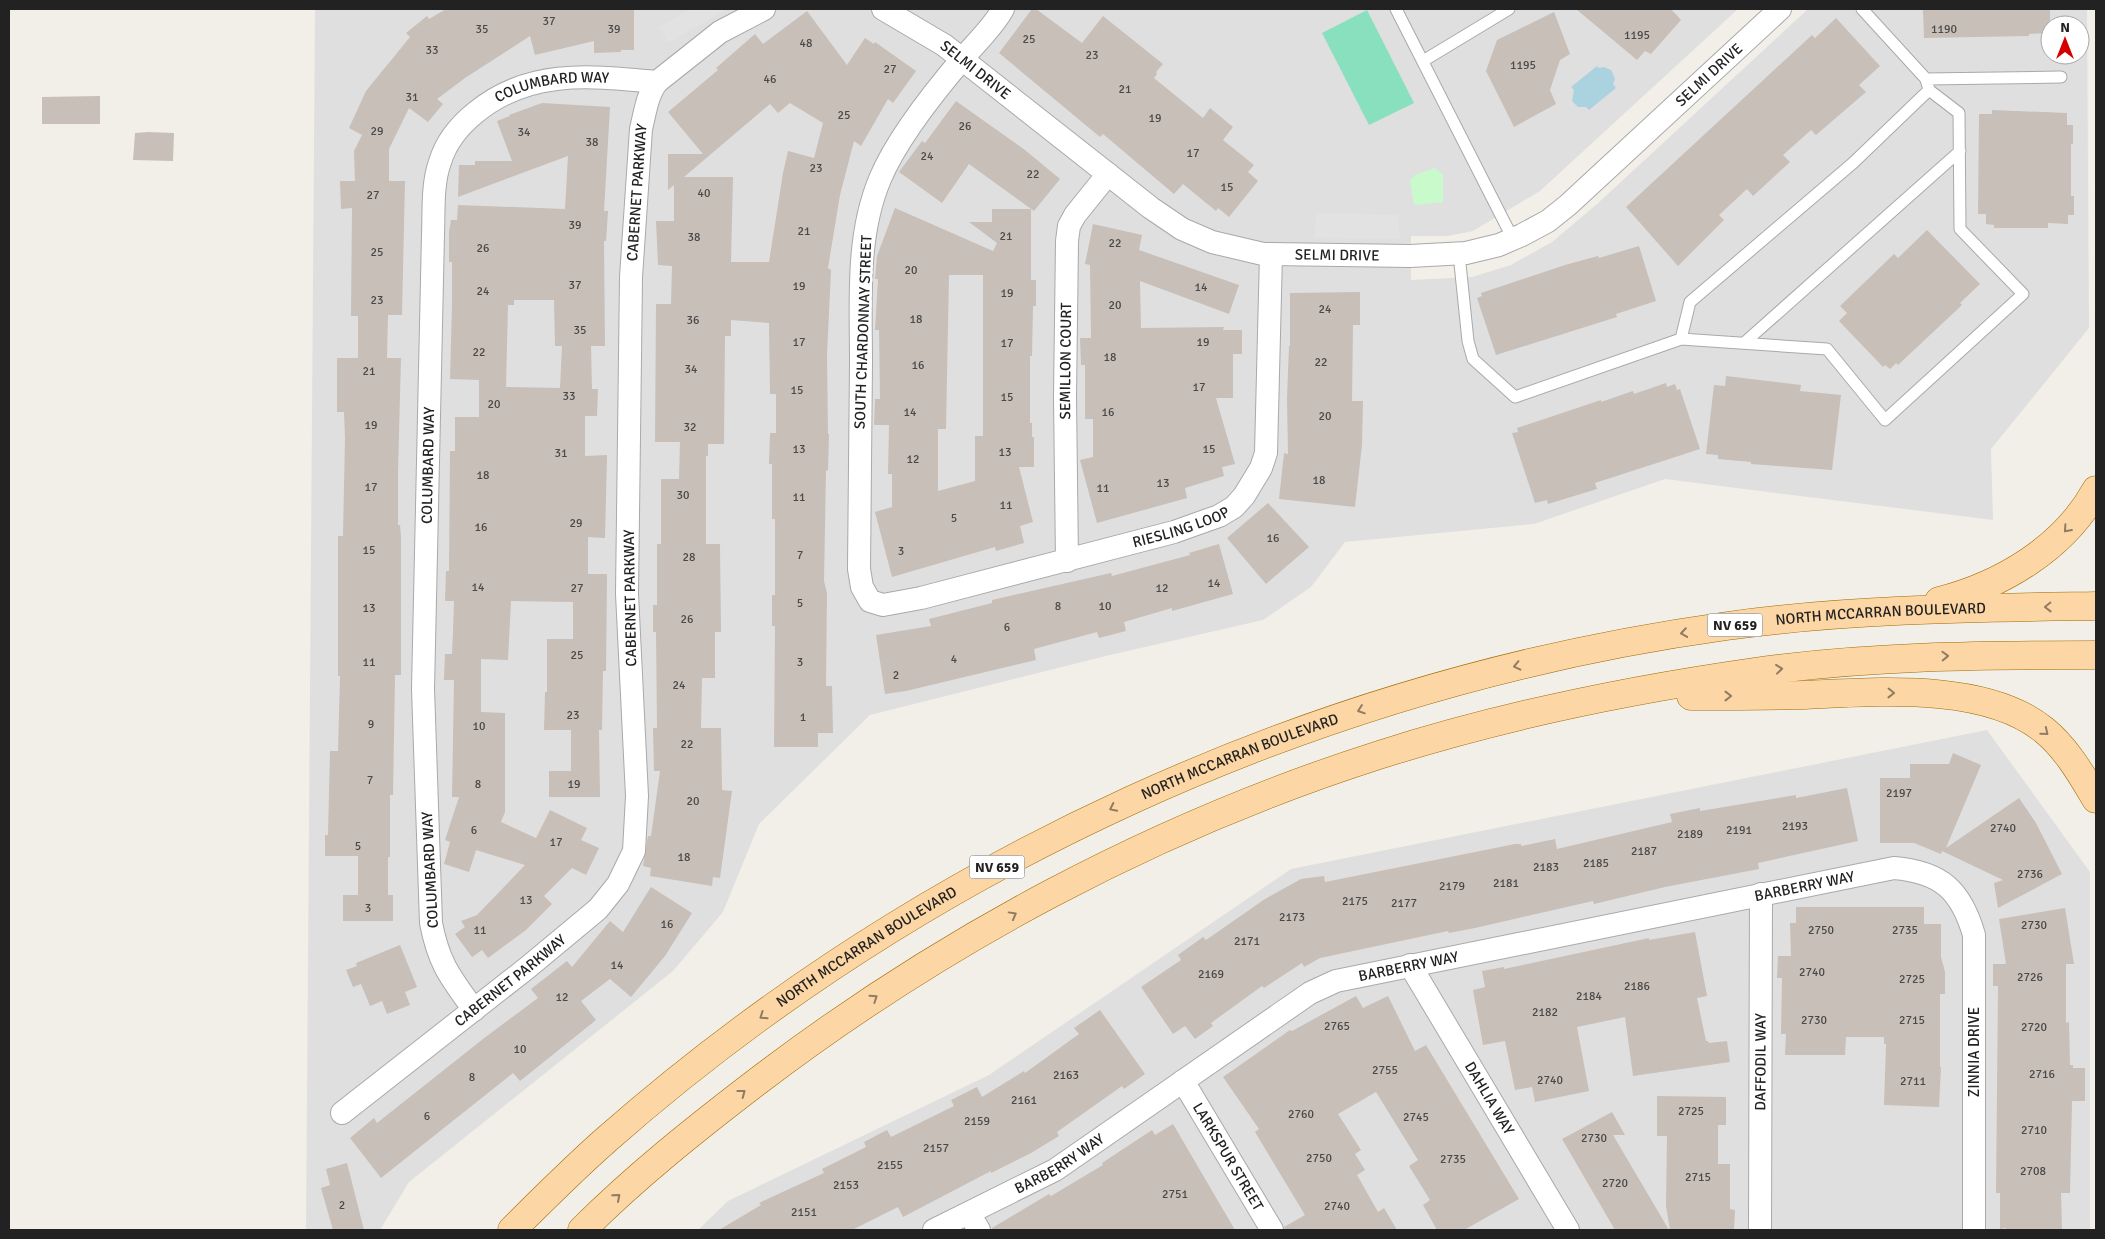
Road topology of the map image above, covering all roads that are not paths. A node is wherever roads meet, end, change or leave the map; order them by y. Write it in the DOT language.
graph roads {
  1 [pos="764,9"];
  2 [pos="884,9"];
  3 [pos="1004,9"];
  4 [pos="1396,9"];
  5 [pos="1509,9"];
  6 [pos="1780,9"];
  7 [pos="1862,9"];
  8 [pos="962,59"];
  9 [pos="1423,61"];
  10 [pos="2061,77"];
  11 [pos="1926,79"];
  12 [pos="657,82"];
  13 [pos="1930,90"];
  14 [pos="1960,150"];
  15 [pos="1108,174"];
  16 [pos="1513,239"];
  17 [pos="1271,254"];
  18 [pos="1459,254"];
  19 [pos="1682,339"];
  20 [pos="1744,343"];
  21 [pos="2096,490"];
  22 [pos="1067,561"];
  23 [pos="870,601"];
  24 [pos="2096,606"];
  25 [pos="1906,609"];
  26 [pos="2096,655"];
  27 [pos="1610,696"];
  28 [pos="2096,799"];
  29 [pos="1944,884"];
  30 [pos="1761,894"];
  31 [pos="1410,965"];
  32 [pos="474,1010"];
  33 [pos="1183,1081"];
  34 [pos="342,1113"];
  35 [pos="974,1222"];
  36 [pos="512,1230"];
  37 [pos="582,1230"];
  38 [pos="934,1230"];
  39 [pos="1272,1230"];
  40 [pos="1568,1230"];
  41 [pos="1760,1230"];
  42 [pos="1974,1230"];
  1 -- 12 [label="street, CABERNET PARKWAY"];
  2 -- 8 [label="street, SELMI DRIVE"];
  3 -- 8 [label="street, SOUTH CHARDONNAY STREET"];
  4 -- 9 [label="lane"];
  5 -- 9 [label="lane"];
  6 -- 16 [label="street, SELMI DRIVE"];
  7 -- 11 [label="lane"];
  8 -- 15 [label="street, SELMI DRIVE"];
  8 -- 23 [label="street, SOUTH CHARDONNAY STREET"];
  9 -- 16 [label="lane"];
  10 -- 11 [label="lane"];
  11 -- 13 [label="lane"];
  12 -- 32 [label="street, CABERNET PARKWAY"];
  12 -- 32 [label="street, COLUMBARD WAY"];
  13 -- 14 [label="lane"];
  13 -- 19 [label="lane"];
  14 -- 20 [label="lane"];
  14 -- 20 [label="lane"];
  15 -- 17 [label="street, SELMI DRIVE"];
  15 -- 22 [label="street, SEMILLON COURT"];
  16 -- 18 [label="street, SELMI DRIVE"];
  17 -- 18 [label="street, SELMI DRIVE"];
  17 -- 22 [label="street, RIESLING LOOP"];
  18 -- 19 [label="lane"];
  19 -- 20 [label="lane"];
  21 -- 25 [label="main road, one-way"];
  22 -- 23 [label="street, RIESLING LOOP"];
  24 -- 25 [label="main road, NORTH MCCARRAN BOULEVARD / NV 659, one-way"];
  25 -- 36 [label="main road, NORTH MCCARRAN BOULEVARD / NV 659, one-way"];
  27 -- 26 [label="main road, one-way"];
  27 -- 28 [label="main road, one-way"];
  37 -- 27 [label="main road, one-way"];
  29 -- 30 [label="street, BARBERRY WAY"];
  29 -- 42 [label="street, ZINNIA DRIVE"];
  30 -- 31 [label="street, BARBERRY WAY"];
  30 -- 41 [label="street, DAFFODIL WAY"];
  31 -- 33 [label="street, BARBERRY WAY"];
  31 -- 40 [label="street, DAHLIA WAY"];
  32 -- 34 [label="street, CABERNET PARKWAY"];
  33 -- 35 [label="street, BARBERRY WAY"];
  33 -- 39 [label="street, LARKSPUR STREET"];
  35 -- 38 [label="street, BARBERRY WAY"];
}
